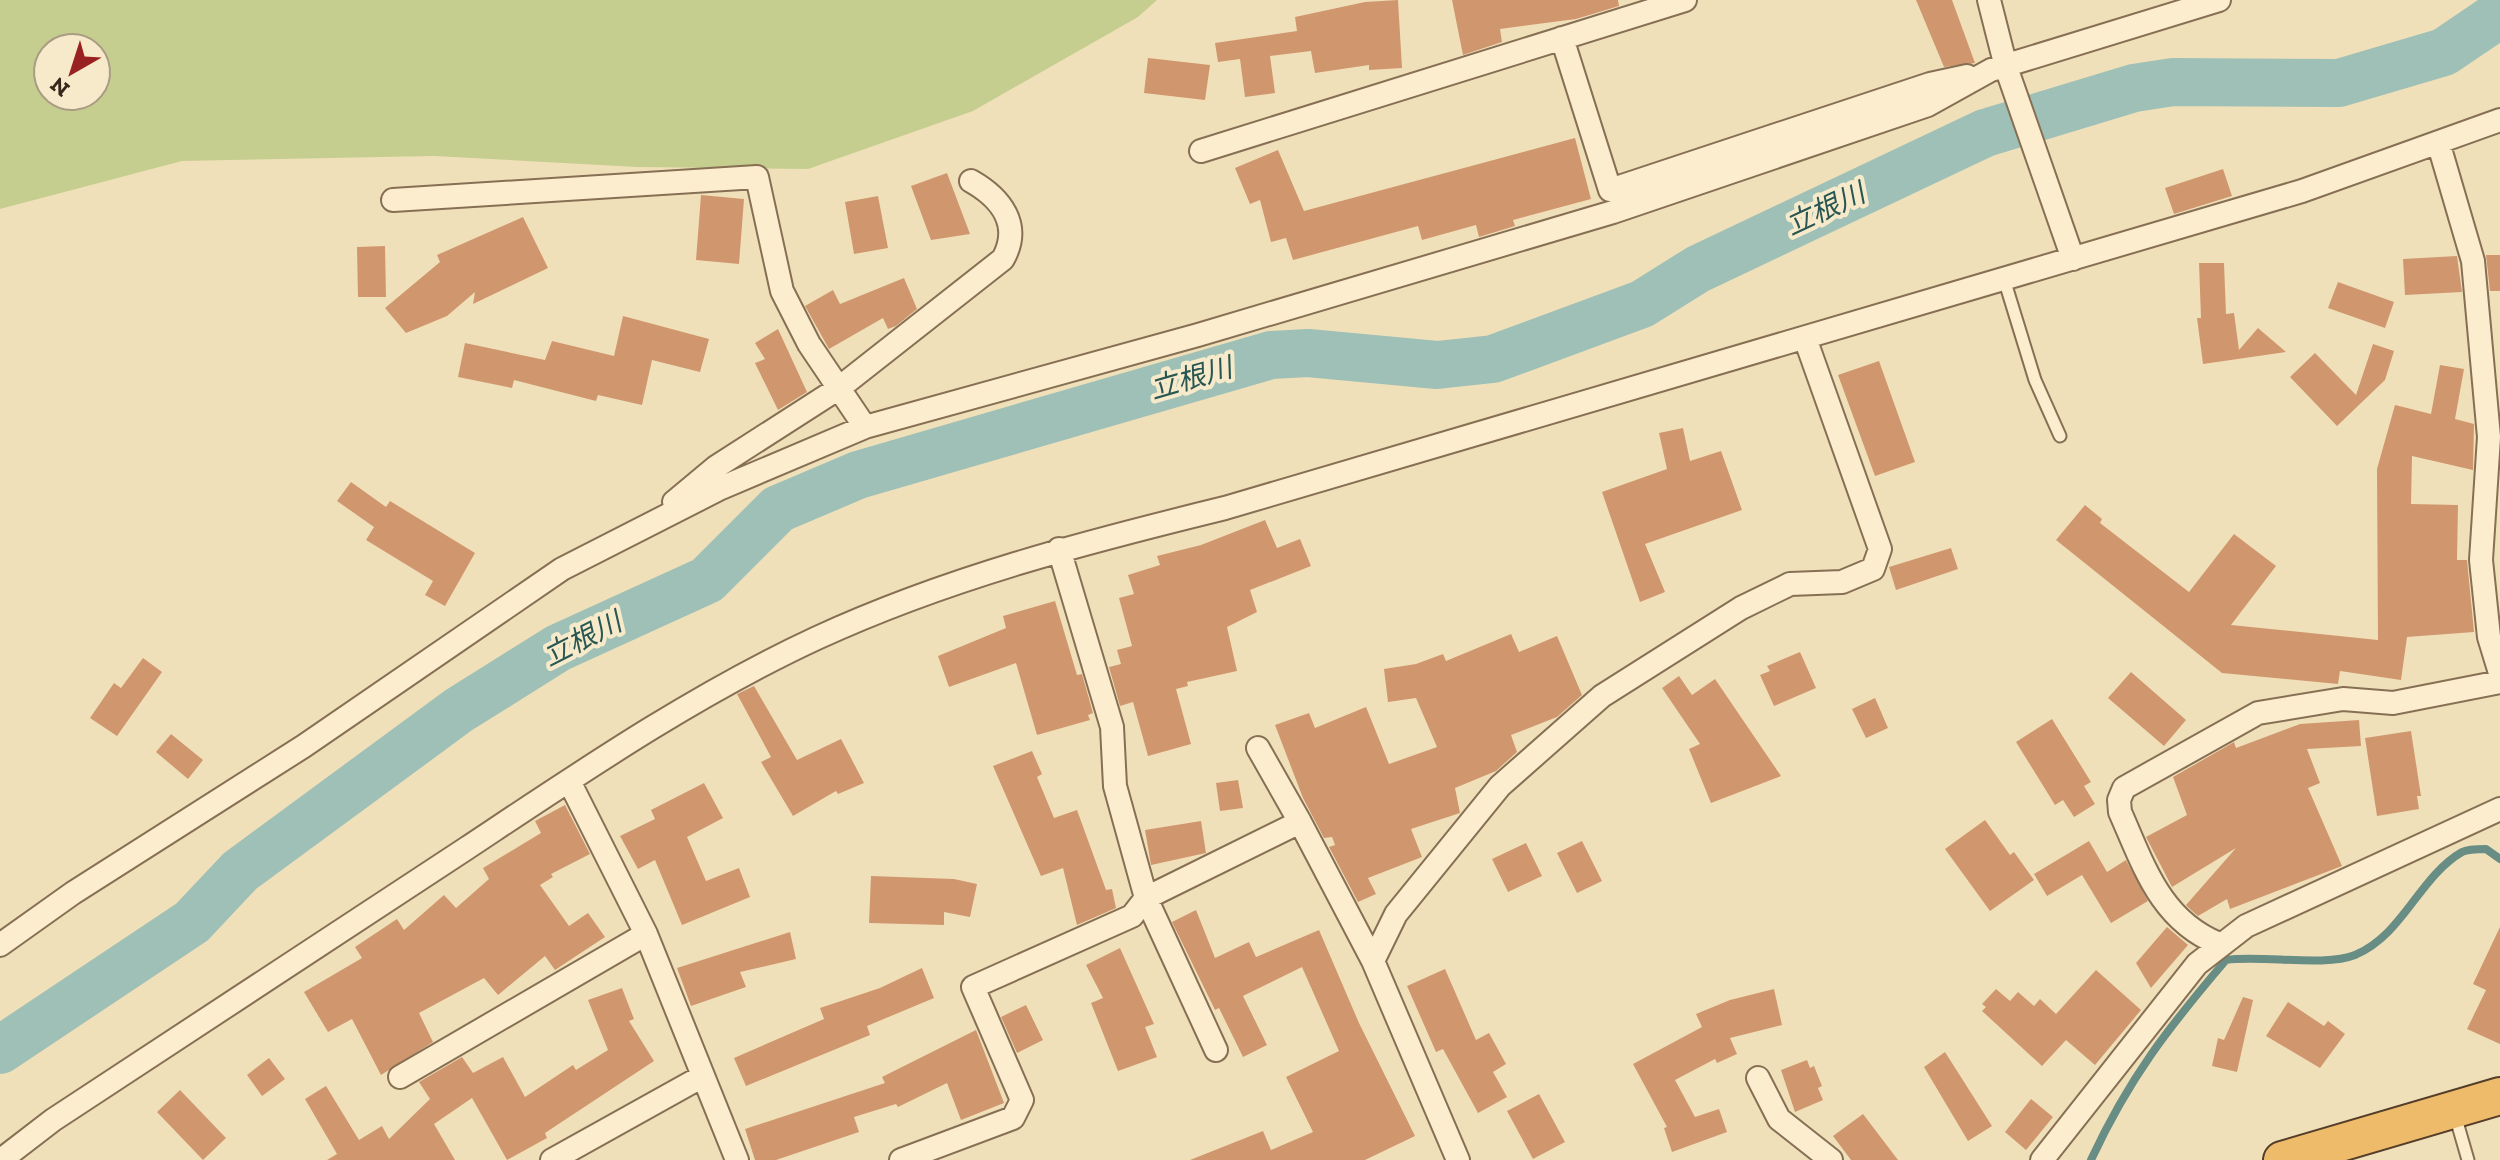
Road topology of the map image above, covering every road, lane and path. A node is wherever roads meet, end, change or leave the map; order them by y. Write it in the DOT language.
graph roads {
  1 [pos="1685,0"];
  2 [pos="1989,0"];
  3 [pos="2219,0"];
  4 [pos="1562,38"];
  5 [pos="2002,71"];
  6 [pos="2500,120"];
  7 [pos="2439,145"];
  8 [pos="1201,151"];
  9 [pos="971,181"];
  10 [pos="393,200"];
  11 [pos="2073,259"];
  12 [pos="2004,279"];
  13 [pos="1805,338"];
  14 [pos="839,388"];
  15 [pos="865,427"];
  16 [pos="2060,436"];
  17 [pos="2492,507"];
  18 [pos="649,524"];
  19 [pos="1059,549"];
  20 [pos="2500,673"];
  21 [pos="2500,682"];
  22 [pos="1258,748"];
  23 [pos="569,781"];
  24 [pos="2500,809"];
  25 [pos="1300,822"];
  26 [pos="1146,898"];
  27 [pos="646,934"];
  28 [pos="2219,944"];
  29 [pos="0,945"];
  30 [pos="1373,961"];
  31 [pos="1216,1050"];
  32 [pos="703,1076"];
  33 [pos="400,1077"];
  34 [pos="1758,1078"];
  35 [pos="2500,1096"];
  36 [pos="2454,1111"];
  37 [pos="3,1153"];
  38 [pos="552,1160"];
  39 [pos="737,1160"];
  40 [pos="901,1160"];
  41 [pos="1458,1160"];
  42 [pos="1831,1160"];
  43 [pos="2042,1160"];
  44 [pos="2282,1160"];
  45 [pos="2468,1160"];
  1 -- 4 [label="street"];
  2 -- 5 [label="street"];
  3 -- 5 [label="street"];
  4 -- 5 [label="street"];
  4 -- 8 [label="street"];
  5 -- 11 [label="street"];
  5 -- 15 [label="street"];
  6 -- 7 [label="street"];
  7 -- 11 [label="street"];
  7 -- 17 [label="street"];
  9 -- 14 [label="street"];
  10 -- 14 [label="street"];
  11 -- 12 [label="street"];
  12 -- 13 [label="street"];
  12 -- 16 [label="lane"];
  13 -- 19 [label="street"];
  13 -- 30 [label="street"];
  14 -- 15 [label="street"];
  14 -- 18 [label="street"];
  15 -- 18 [label="street"];
  17 -- 20 [label="street"];
  18 -- 29 [label="street"];
  19 -- 23 [label="street"];
  19 -- 26 [label="street"];
  21 -- 28 [label="street"];
  22 -- 25 [label="street"];
  23 -- 27 [label="street"];
  23 -- 37 [label="street"];
  24 -- 28 [label="street"];
  25 -- 26 [label="street"];
  25 -- 30 [label="street"];
  26 -- 31 [label="street"];
  26 -- 40 [label="street"];
  27 -- 32 [label="street"];
  27 -- 33 [label="street"];
  28 -- 43 [label="street"];
  30 -- 41 [label="street"];
  32 -- 38 [label="street"];
  32 -- 39 [label="street"];
  34 -- 42 [label="street"];
  35 -- 36 [label="highway"];
  36 -- 44 [label="highway"];
  36 -- 45 [label="lane"];
}
